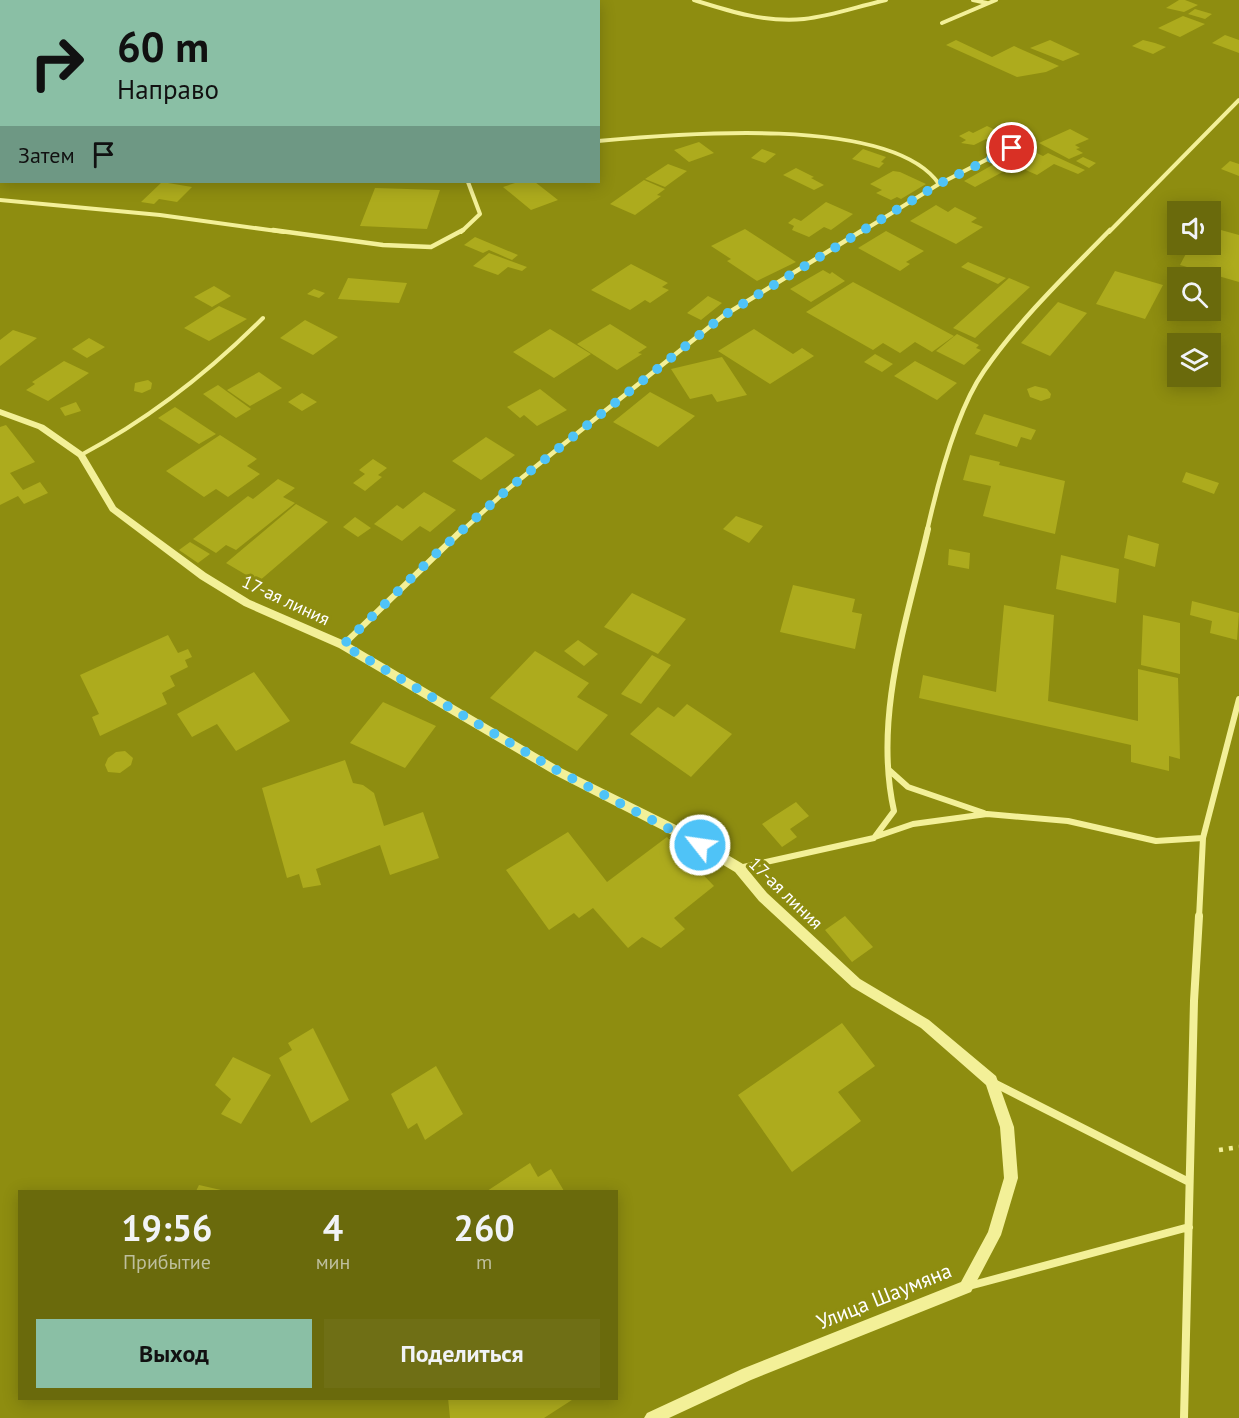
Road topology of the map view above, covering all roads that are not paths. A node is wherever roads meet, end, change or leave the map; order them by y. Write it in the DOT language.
graph roads {
  1 [pos="693,0"];
  2 [pos="886,0"];
  3 [pos="973,0"];
  4 [pos="996,0"];
  5 [pos="988,3"];
  6 [pos="942,23"];
  7 [pos="1239,100"];
  8 [pos="1025,140"];
  9 [pos="600,141"];
  10 [pos="468,183"];
  11 [pos="939,184"];
  12 [pos="0,200"];
  13 [pos="264,318"];
  14 [pos="0,412"];
  15 [pos="81,455"];
  16 [pos="343,645"];
  17 [pos="1239,699"];
  18 [pos="889,770"];
  19 [pos="987,814"];
  20 [pos="874,838"];
  21 [pos="1203,838"];
  22 [pos="739,868"];
  23 [pos="991,1081"];
  24 [pos="1189,1182"];
  25 [pos="1189,1227"];
  26 [pos="966,1287"];
  27 [pos="652,1418"];
  28 [pos="1184,1418"];
  1 -- 2 [label="street"];
  3 -- 5 [label="street"];
  4 -- 5 [label="street"];
  5 -- 6 [label="street"];
  7 -- 18 [label="street"];
  8 -- 11 [label="street"];
  9 -- 11 [label="street"];
  10 -- 12 [label="street"];
  11 -- 16 [label="street"];
  13 -- 15 [label="lane"];
  14 -- 15 [label="street, 17-ая линия"];
  15 -- 16 [label="street, 17-ая линия"];
  16 -- 22 [label="street, 17-ая линия"];
  17 -- 21 [label="street"];
  18 -- 19 [label="street"];
  18 -- 20 [label="street"];
  19 -- 20 [label="street"];
  19 -- 21 [label="street"];
  20 -- 22 [label="street"];
  21 -- 24 [label="street"];
  22 -- 23 [label="street, 17-ая линия"];
  23 -- 24 [label="street"];
  23 -- 26 [label="street, Улица Шаумяна"];
  24 -- 25 [label="street"];
  25 -- 26 [label="street"];
  25 -- 28 [label="street"];
  26 -- 27 [label="street, Улица Шаумяна"];
}
